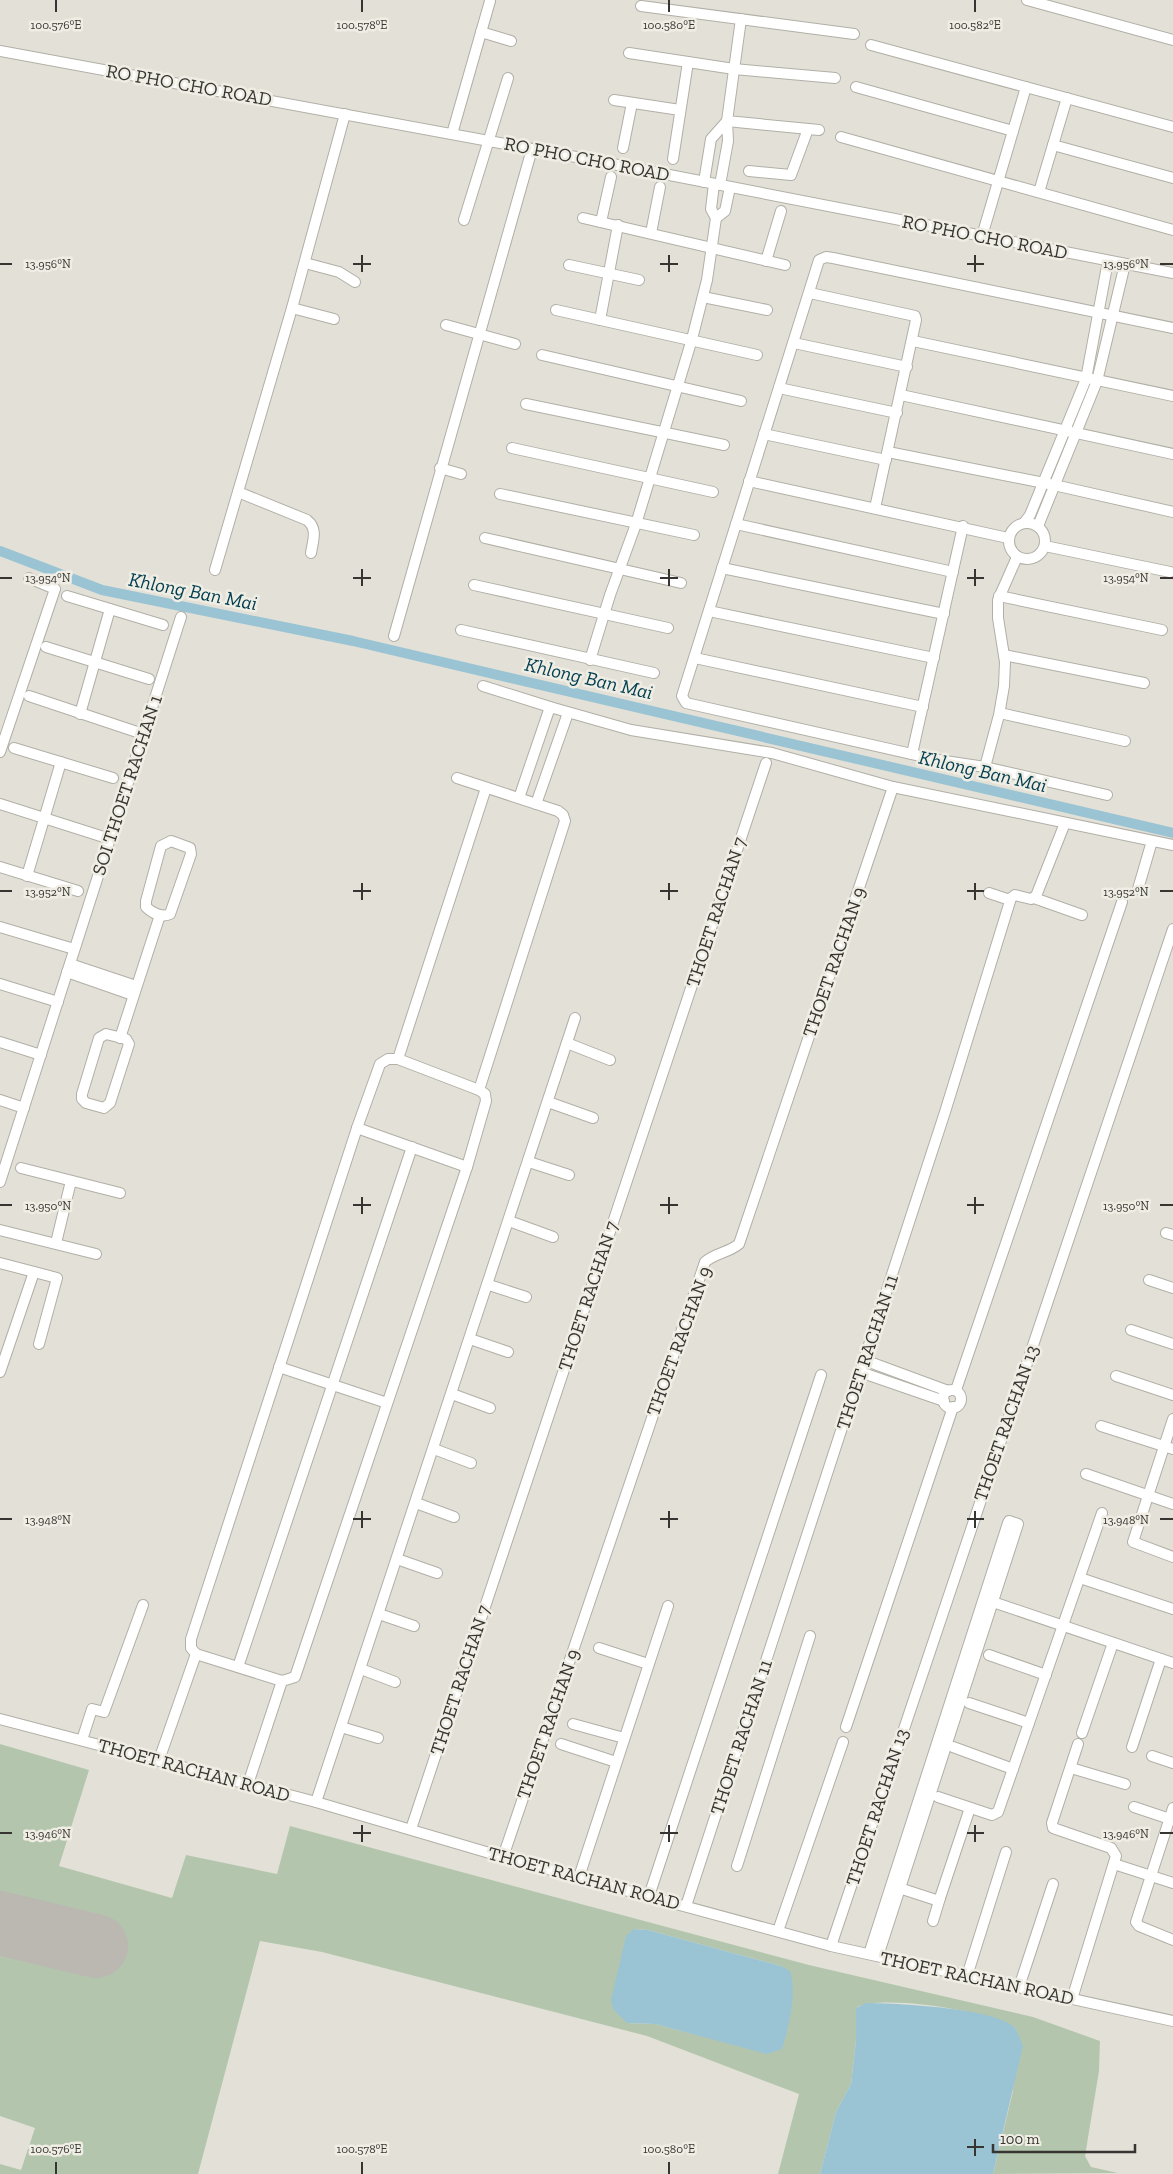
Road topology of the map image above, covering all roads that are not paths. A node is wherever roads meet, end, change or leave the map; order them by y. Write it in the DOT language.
graph roads {
  1 [pos="1027,0"];
  2 [pos="490,1"];
  3 [pos="641,6"];
  4 [pos="740,18"];
  5 [pos="481,32"];
  6 [pos="854,34"];
  7 [pos="1173,40"];
  8 [pos="511,41"];
  9 [pos="871,45"];
  10 [pos="0,51"];
  11 [pos="629,53"];
  12 [pos="688,62"];
  13 [pos="734,69"];
  14 [pos="508,78"];
  15 [pos="835,78"];
  16 [pos="856,87"];
  17 [pos="1026,87"];
  18 [pos="1067,98"];
  19 [pos="614,100"];
  20 [pos="632,103"];
  21 [pos="680,110"];
  22 [pos="345,114"];
  23 [pos="727,121"];
  24 [pos="1173,127"];
  25 [pos="808,129"];
  26 [pos="819,130"];
  27 [pos="1012,131"];
  28 [pos="452,134"];
  29 [pos="841,137"];
  30 [pos="489,141"];
  31 [pos="1054,145"];
  32 [pos="532,148"];
  33 [pos="623,148"];
  34 [pos="673,158"];
  35 [pos="749,171"];
  36 [pos="611,177"];
  37 [pos="1173,178"];
  38 [pos="998,181"];
  39 [pos="704,182"];
  40 [pos="721,185"];
  41 [pos="660,187"];
  42 [pos="1039,192"];
  43 [pos="781,211"];
  44 [pos="583,218"];
  45 [pos="716,218"];
  46 [pos="464,220"];
  47 [pos="601,222"];
  48 [pos="618,225"];
  49 [pos="1173,230"];
  50 [pos="652,233"];
  51 [pos="982,236"];
  52 [pos="712,247"];
  53 [pos="766,261"];
  54 [pos="1108,261"];
  55 [pos="304,263"];
  56 [pos="1125,264"];
  57 [pos="569,265"];
  58 [pos="784,266"];
  59 [pos="609,272"];
  60 [pos="1173,273"];
  61 [pos="639,280"];
  62 [pos="356,282"];
  63 [pos="810,293"];
  64 [pos="703,297"];
  65 [pos="292,308"];
  66 [pos="556,310"];
  67 [pos="767,310"];
  68 [pos="1099,314"];
  69 [pos="1113,316"];
  70 [pos="334,318"];
  71 [pos="600,320"];
  72 [pos="446,325"];
  73 [pos="1173,328"];
  74 [pos="478,333"];
  75 [pos="692,339"];
  76 [pos="913,341"];
  77 [pos="794,343"];
  78 [pos="516,344"];
  79 [pos="542,355"];
  80 [pos="757,355"];
  81 [pos="907,366"];
  82 [pos="1086,379"];
  83 [pos="1097,380"];
  84 [pos="678,385"];
  85 [pos="779,388"];
  86 [pos="901,395"];
  87 [pos="1173,396"];
  88 [pos="741,401"];
  89 [pos="526,404"];
  90 [pos="897,412"];
  91 [pos="664,432"];
  92 [pos="1064,432"];
  93 [pos="1076,433"];
  94 [pos="764,434"];
  95 [pos="724,445"];
  96 [pos="512,448"];
  97 [pos="1173,454"];
  98 [pos="887,456"];
  99 [pos="440,468"];
  100 [pos="461,474"];
  101 [pos="650,478"];
  102 [pos="749,481"];
  103 [pos="1049,484"];
  104 [pos="238,492"];
  105 [pos="713,492"];
  106 [pos="500,494"];
  107 [pos="875,508"];
  108 [pos="1173,512"];
  109 [pos="1024,523"];
  110 [pos="636,524"];
  111 [pos="736,524"];
  112 [pos="963,526"];
  113 [pos="1038,526"];
  114 [pos="694,535"];
  115 [pos="486,538"];
  116 [pos="1008,538"];
  117 [pos="1045,546"];
  118 [pos="311,554"];
  119 [pos="1018,557"];
  120 [pos="621,568"];
  121 [pos="722,568"];
  122 [pos="215,570"];
  123 [pos="953,572"];
  124 [pos="1170,572"];
  125 [pos="29,578"];
  126 [pos="681,582"];
  127 [pos="474,585"];
  128 [pos="67,596"];
  129 [pos="999,596"];
  130 [pos="110,609"];
  131 [pos="709,611"];
  132 [pos="604,614"];
  133 [pos="944,614"];
  134 [pos="180,617"];
  135 [pos="163,625"];
  136 [pos="668,628"];
  137 [pos="461,630"];
  138 [pos="1162,630"];
  139 [pos="394,636"];
  140 [pos="46,647"];
  141 [pos="1004,655"];
  142 [pos="695,658"];
  143 [pos="934,658"];
  144 [pos="590,660"];
  145 [pos="95,663"];
  146 [pos="654,673"];
  147 [pos="149,679"];
  148 [pos="1144,683"];
  149 [pos="484,686"];
  150 [pos="29,696"];
  151 [pos="550,707"];
  152 [pos="923,707"];
  153 [pos="1000,712"];
  154 [pos="80,714"];
  155 [pos="568,714"];
  156 [pos="143,734"];
  157 [pos="1125,741"];
  158 [pos="14,748"];
  159 [pos="0,752"];
  160 [pos="912,754"];
  161 [pos="61,762"];
  162 [pos="766,763"];
  163 [pos="985,768"];
  164 [pos="113,778"];
  165 [pos="457,778"];
  166 [pos="893,787"];
  167 [pos="486,788"];
  168 [pos="1107,795"];
  169 [pos="519,798"];
  170 [pos="0,804"];
  171 [pos="536,804"];
  172 [pos="44,819"];
  173 [pos="1065,823"];
  174 [pos="110,839"];
  175 [pos="1152,841"];
  176 [pos="1173,845"];
  177 [pos="0,868"];
  178 [pos="27,876"];
  179 [pos="1138,889"];
  180 [pos="78,891"];
  181 [pos="989,893"];
  182 [pos="1034,898"];
  183 [pos="1010,900"];
  184 [pos="1122,902"];
  185 [pos="160,915"];
  186 [pos="1082,915"];
  187 [pos="0,927"];
  188 [pos="1173,929"];
  189 [pos="74,949"];
  190 [pos="68,968"];
  191 [pos="0,984"];
  192 [pos="135,990"];
  193 [pos="58,1002"];
  194 [pos="576,1018"];
  195 [pos="120,1038"];
  196 [pos="0,1042"];
  197 [pos="567,1043"];
  198 [pos="41,1055"];
  199 [pos="398,1059"];
  200 [pos="610,1060"];
  201 [pos="479,1090"];
  202 [pos="0,1100"];
  203 [pos="548,1102"];
  204 [pos="24,1108"];
  205 [pos="593,1118"];
  206 [pos="357,1128"];
  207 [pos="412,1148"];
  208 [pos="530,1162"];
  209 [pos="467,1167"];
  210 [pos="21,1168"];
  211 [pos="569,1175"];
  212 [pos="71,1181"];
  213 [pos="0,1182"];
  214 [pos="120,1193"];
  215 [pos="509,1221"];
  216 [pos="0,1230"];
  217 [pos="553,1237"];
  218 [pos="56,1243"];
  219 [pos="96,1254"];
  220 [pos="0,1263"];
  221 [pos="34,1272"];
  222 [pos="1149,1280"];
  223 [pos="488,1284"];
  224 [pos="1173,1288"];
  225 [pos="526,1297"];
  226 [pos="1131,1330"];
  227 [pos="470,1339"];
  228 [pos="39,1344"];
  229 [pos="1173,1344"];
  230 [pos="508,1352"];
  231 [pos="864,1360"];
  232 [pos="279,1367"];
  233 [pos="0,1372"];
  234 [pos="860,1372"];
  235 [pos="821,1375"];
  236 [pos="1116,1376"];
  237 [pos="333,1385"];
  238 [pos="952,1391"];
  239 [pos="452,1394"];
  240 [pos="1173,1395"];
  241 [pos="944,1401"];
  242 [pos="387,1403"];
  243 [pos="490,1408"];
  244 [pos="953,1408"];
  245 [pos="1173,1419"];
  246 [pos="1101,1426"];
  247 [pos="1169,1447"];
  248 [pos="434,1449"];
  249 [pos="471,1463"];
  250 [pos="1086,1474"];
  251 [pos="1148,1496"];
  252 [pos="416,1503"];
  253 [pos="1173,1504"];
  254 [pos="1102,1513"];
  255 [pos="454,1517"];
  256 [pos="1173,1557"];
  257 [pos="398,1559"];
  258 [pos="437,1573"];
  259 [pos="1080,1578"];
  260 [pos="988,1601"];
  261 [pos="143,1605"];
  262 [pos="668,1606"];
  263 [pos="1173,1609"];
  264 [pos="379,1614"];
  265 [pos="414,1626"];
  266 [pos="1064,1626"];
  267 [pos="810,1636"];
  268 [pos="1113,1643"];
  269 [pos="599,1648"];
  270 [pos="196,1654"];
  271 [pos="989,1655"];
  272 [pos="1161,1659"];
  273 [pos="1173,1663"];
  274 [pos="648,1664"];
  275 [pos="238,1667"];
  276 [pos="361,1669"];
  277 [pos="1046,1675"];
  278 [pos="282,1681"];
  279 [pos="395,1682"];
  280 [pos="970,1703"];
  281 [pos="0,1719"];
  282 [pos="1029,1723"];
  283 [pos="574,1724"];
  284 [pos="342,1727"];
  285 [pos="846,1727"];
  286 [pos="1082,1733"];
  287 [pos="378,1738"];
  288 [pos="624,1738"];
  289 [pos="82,1740"];
  290 [pos="843,1742"];
  291 [pos="561,1744"];
  292 [pos="1078,1744"];
  293 [pos="953,1747"];
  294 [pos="1132,1747"];
  295 [pos="1152,1756"];
  296 [pos="159,1760"];
  297 [pos="616,1762"];
  298 [pos="1173,1763"];
  299 [pos="1071,1768"];
  300 [pos="1013,1769"];
  301 [pos="248,1784"];
  302 [pos="1125,1784"];
  303 [pos="938,1797"];
  304 [pos="316,1802"];
  305 [pos="1134,1807"];
  306 [pos="970,1808"];
  307 [pos="1173,1808"];
  308 [pos="1171,1820"];
  309 [pos="411,1829"];
  310 [pos="1006,1852"];
  311 [pos="503,1857"];
  312 [pos="1114,1864"];
  313 [pos="737,1866"];
  314 [pos="1150,1875"];
  315 [pos="579,1877"];
  316 [pos="1173,1883"];
  317 [pos="1052,1884"];
  318 [pos="895,1886"];
  319 [pos="649,1896"];
  320 [pos="940,1898"];
  321 [pos="686,1906"];
  322 [pos="933,1921"];
  323 [pos="778,1931"];
  324 [pos="1173,1940"];
  325 [pos="831,1946"];
  326 [pos="874,1955"];
  327 [pos="967,1976"];
  328 [pos="1019,1987"];
  329 [pos="1072,1999"];
  330 [pos="1173,2021"];
  1 -- 7 [label="street"];
  2 -- 5 [label="street"];
  3 -- 4 [label="street"];
  4 -- 6 [label="street"];
  4 -- 13 [label="street"];
  5 -- 8 [label="street"];
  5 -- 28 [label="street"];
  9 -- 17 [label="street"];
  10 -- 22 [label="street, RO PHO CHO ROAD"];
  11 -- 12 [label="street"];
  12 -- 13 [label="street"];
  12 -- 21 [label="street"];
  13 -- 15 [label="street"];
  13 -- 23 [label="street"];
  14 -- 30 [label="street"];
  16 -- 27 [label="street"];
  17 -- 18 [label="street"];
  17 -- 27 [label="street"];
  18 -- 24 [label="street"];
  18 -- 31 [label="street"];
  19 -- 20 [label="street"];
  20 -- 21 [label="street"];
  20 -- 33 [label="street"];
  21 -- 34 [label="street"];
  22 -- 28 [label="street, RO PHO CHO ROAD"];
  22 -- 55 [label="street"];
  23 -- 25 [label="street"];
  23 -- 39 [label="street"];
  23 -- 40 [label="street"];
  25 -- 26 [label="street"];
  25 -- 35 [label="street"];
  27 -- 38 [label="street"];
  28 -- 30 [label="street, RO PHO CHO ROAD"];
  29 -- 38 [label="street"];
  30 -- 32 [label="street, RO PHO CHO ROAD"];
  30 -- 46 [label="street"];
  31 -- 37 [label="street"];
  31 -- 42 [label="street"];
  32 -- 39 [label="street, RO PHO CHO ROAD"];
  32 -- 74 [label="street"];
  36 -- 47 [label="street"];
  38 -- 42 [label="street"];
  38 -- 51 [label="street"];
  39 -- 40 [label="street, RO PHO CHO ROAD"];
  40 -- 45 [label="street"];
  40 -- 45 [label="street"];
  40 -- 51 [label="street, RO PHO CHO ROAD"];
  41 -- 50 [label="street"];
  42 -- 49 [label="street"];
  43 -- 53 [label="street"];
  44 -- 47 [label="street"];
  45 -- 52 [label="street"];
  47 -- 48 [label="street"];
  48 -- 50 [label="street"];
  48 -- 59 [label="street"];
  50 -- 52 [label="street"];
  51 -- 54 [label="street, RO PHO CHO ROAD"];
  52 -- 53 [label="street"];
  52 -- 64 [label="street"];
  53 -- 58 [label="street"];
  54 -- 56 [label="street, RO PHO CHO ROAD"];
  54 -- 68 [label="street"];
  55 -- 62 [label="street"];
  55 -- 65 [label="street"];
  56 -- 60 [label="street, RO PHO CHO ROAD"];
  56 -- 69 [label="street"];
  57 -- 59 [label="street"];
  59 -- 61 [label="street"];
  59 -- 71 [label="street"];
  63 -- 68 [label="street"];
  63 -- 76 [label="street"];
  63 -- 77 [label="street"];
  64 -- 67 [label="street"];
  64 -- 75 [label="street"];
  65 -- 70 [label="street"];
  65 -- 104 [label="street"];
  66 -- 71 [label="street"];
  68 -- 69 [label="street"];
  68 -- 82 [label="street"];
  69 -- 73 [label="street"];
  69 -- 83 [label="street"];
  71 -- 75 [label="street"];
  72 -- 74 [label="street"];
  74 -- 78 [label="street"];
  74 -- 99 [label="street"];
  75 -- 80 [label="street"];
  75 -- 84 [label="street"];
  76 -- 81 [label="street"];
  76 -- 82 [label="street"];
  77 -- 81 [label="street"];
  77 -- 85 [label="street"];
  79 -- 84 [label="street"];
  81 -- 86 [label="street"];
  82 -- 83 [label="street"];
  82 -- 92 [label="street"];
  83 -- 87 [label="street"];
  83 -- 93 [label="street"];
  84 -- 88 [label="street"];
  84 -- 91 [label="street"];
  85 -- 90 [label="street"];
  85 -- 94 [label="street"];
  86 -- 90 [label="street"];
  86 -- 92 [label="street"];
  89 -- 91 [label="street"];
  90 -- 98 [label="street"];
  91 -- 95 [label="street"];
  91 -- 101 [label="street"];
  92 -- 93 [label="street"];
  92 -- 103 [label="street"];
  93 -- 97 [label="street"];
  93 -- 103 [label="street"];
  94 -- 98 [label="street"];
  94 -- 102 [label="street"];
  96 -- 101 [label="street"];
  98 -- 103 [label="street"];
  98 -- 107 [label="street"];
  99 -- 100 [label="street"];
  99 -- 139 [label="street"];
  101 -- 105 [label="street"];
  101 -- 110 [label="street"];
  102 -- 107 [label="street"];
  102 -- 111 [label="street"];
  103 -- 108 [label="street"];
  103 -- 109 [label="street"];
  103 -- 113 [label="street"];
  104 -- 118 [label="street"];
  104 -- 122 [label="street"];
  106 -- 110 [label="street"];
  107 -- 112 [label="street"];
  109 -- 113 [label="street"];
  109 -- 116 [label="street"];
  110 -- 114 [label="street"];
  110 -- 120 [label="street"];
  111 -- 121 [label="street"];
  111 -- 123 [label="street"];
  112 -- 116 [label="street"];
  112 -- 123 [label="street"];
  113 -- 117 [label="street"];
  115 -- 120 [label="street"];
  116 -- 119 [label="street"];
  117 -- 119 [label="street"];
  117 -- 124 [label="street"];
  119 -- 129 [label="street"];
  120 -- 126 [label="street"];
  120 -- 132 [label="street"];
  121 -- 131 [label="street"];
  121 -- 133 [label="street"];
  123 -- 133 [label="street"];
  125 -- 159 [label="street"];
  127 -- 132 [label="street"];
  128 -- 130 [label="street"];
  129 -- 138 [label="street"];
  129 -- 141 [label="street"];
  130 -- 135 [label="street"];
  130 -- 145 [label="street"];
  131 -- 142 [label="street"];
  131 -- 143 [label="street"];
  132 -- 136 [label="street"];
  132 -- 144 [label="street"];
  133 -- 143 [label="street"];
  134 -- 156 [label="street, SOI THOET RACHAN 1"];
  137 -- 144 [label="street"];
  140 -- 145 [label="street"];
  141 -- 148 [label="street"];
  141 -- 153 [label="street"];
  142 -- 152 [label="street"];
  142 -- 160 [label="street"];
  143 -- 152 [label="street"];
  144 -- 146 [label="street"];
  145 -- 147 [label="street"];
  145 -- 154 [label="street"];
  149 -- 151 [label="street"];
  150 -- 154 [label="street"];
  151 -- 155 [label="street"];
  151 -- 169 [label="street"];
  152 -- 160 [label="street"];
  153 -- 157 [label="street"];
  153 -- 163 [label="street"];
  154 -- 156 [label="street"];
  155 -- 166 [label="street"];
  155 -- 171 [label="street"];
  156 -- 174 [label="street, SOI THOET RACHAN 1"];
  158 -- 161 [label="street"];
  160 -- 163 [label="street"];
  161 -- 164 [label="street"];
  161 -- 172 [label="street"];
  162 -- 309 [label="street, THOET RACHAN 7"];
  163 -- 168 [label="street"];
  165 -- 167 [label="street"];
  166 -- 173 [label="street"];
  166 -- 311 [label="street, THOET RACHAN 9"];
  167 -- 169 [label="street"];
  167 -- 199 [label="street"];
  169 -- 171 [label="street"];
  170 -- 172 [label="street"];
  171 -- 201 [label="street"];
  172 -- 174 [label="street"];
  172 -- 178 [label="street"];
  173 -- 175 [label="street"];
  173 -- 182 [label="street"];
  174 -- 189 [label="street, SOI THOET RACHAN 1"];
  175 -- 176 [label="street"];
  175 -- 179 [label="street"];
  177 -- 178 [label="street"];
  178 -- 180 [label="street"];
  181 -- 183 [label="street"];
  182 -- 183 [label="street"];
  182 -- 186 [label="street"];
  183 -- 231 [label="street, THOET RACHAN 11"];
  184 -- 238 [label="street"];
  185 -- 185 [label="street"];
  185 -- 192 [label="street"];
  187 -- 189 [label="street"];
  188 -- 325 [label="street, THOET RACHAN 13"];
  189 -- 190 [label="street, SOI THOET RACHAN 1"];
  190 -- 192 [label="street"];
  190 -- 193 [label="street, SOI THOET RACHAN 1"];
  191 -- 193 [label="street"];
  192 -- 195 [label="street"];
  193 -- 198 [label="street, SOI THOET RACHAN 1"];
  194 -- 197 [label="street"];
  195 -- 195 [label="street"];
  196 -- 198 [label="street"];
  197 -- 200 [label="street"];
  197 -- 203 [label="street"];
  198 -- 204 [label="street, SOI THOET RACHAN 1"];
  199 -- 201 [label="street"];
  199 -- 206 [label="street"];
  201 -- 209 [label="street"];
  202 -- 204 [label="street"];
  203 -- 205 [label="street"];
  203 -- 208 [label="street"];
  204 -- 213 [label="street, SOI THOET RACHAN 1"];
  206 -- 207 [label="street"];
  206 -- 232 [label="street"];
  207 -- 209 [label="street"];
  207 -- 237 [label="street"];
  208 -- 211 [label="street"];
  208 -- 215 [label="street"];
  209 -- 242 [label="street"];
  210 -- 212 [label="street"];
  212 -- 214 [label="street"];
  212 -- 218 [label="street"];
  215 -- 217 [label="street"];
  215 -- 223 [label="street"];
  216 -- 218 [label="street"];
  218 -- 219 [label="street"];
  220 -- 221 [label="street"];
  221 -- 228 [label="street"];
  221 -- 233 [label="street"];
  222 -- 224 [label="street"];
  223 -- 225 [label="street"];
  223 -- 227 [label="street"];
  226 -- 229 [label="street"];
  227 -- 230 [label="street"];
  227 -- 239 [label="street"];
  231 -- 234 [label="street, THOET RACHAN 11"];
  231 -- 238 [label="street"];
  232 -- 237 [label="street"];
  232 -- 270 [label="street"];
  234 -- 241 [label="street"];
  234 -- 321 [label="street, THOET RACHAN 11"];
  235 -- 319 [label="street"];
  236 -- 240 [label="street"];
  237 -- 242 [label="street"];
  237 -- 275 [label="street"];
  238 -- 241 [label="street"];
  238 -- 244 [label="street"];
  239 -- 243 [label="street"];
  239 -- 248 [label="street"];
  241 -- 244 [label="street"];
  242 -- 278 [label="street"];
  244 -- 285 [label="street"];
  245 -- 247 [label="street"];
  246 -- 247 [label="street"];
  247 -- 251 [label="street"];
  248 -- 249 [label="street"];
  248 -- 252 [label="street"];
  250 -- 251 [label="street"];
  251 -- 253 [label="street"];
  251 -- 256 [label="street"];
  252 -- 255 [label="street"];
  252 -- 257 [label="street"];
  254 -- 259 [label="street"];
  257 -- 258 [label="street"];
  257 -- 264 [label="street"];
  259 -- 263 [label="street"];
  259 -- 266 [label="street"];
  260 -- 260 [label="street"];
  260 -- 266 [label="street"];
  260 -- 318 [label="street"];
  261 -- 289 [label="street"];
  262 -- 274 [label="street"];
  264 -- 265 [label="street"];
  264 -- 276 [label="street"];
  266 -- 268 [label="street"];
  266 -- 277 [label="street"];
  267 -- 313 [label="street"];
  268 -- 272 [label="street"];
  268 -- 286 [label="street"];
  269 -- 274 [label="street"];
  270 -- 275 [label="street"];
  270 -- 296 [label="street"];
  271 -- 277 [label="street"];
  272 -- 273 [label="street"];
  272 -- 294 [label="street"];
  274 -- 288 [label="street"];
  275 -- 278 [label="street"];
  276 -- 279 [label="street"];
  276 -- 284 [label="street"];
  277 -- 282 [label="street"];
  278 -- 301 [label="street"];
  280 -- 282 [label="street"];
  281 -- 289 [label="street, THOET RACHAN ROAD"];
  282 -- 300 [label="street"];
  283 -- 288 [label="street"];
  284 -- 287 [label="street"];
  284 -- 304 [label="street"];
  288 -- 297 [label="street"];
  289 -- 296 [label="street, THOET RACHAN ROAD"];
  290 -- 323 [label="street"];
  291 -- 297 [label="street"];
  292 -- 299 [label="street"];
  293 -- 300 [label="street"];
  295 -- 298 [label="street"];
  296 -- 301 [label="street, THOET RACHAN ROAD"];
  297 -- 315 [label="street"];
  299 -- 302 [label="street"];
  299 -- 312 [label="street"];
  300 -- 306 [label="street"];
  301 -- 304 [label="street, THOET RACHAN ROAD"];
  303 -- 306 [label="street"];
  304 -- 309 [label="street, THOET RACHAN ROAD"];
  305 -- 308 [label="street"];
  306 -- 320 [label="street"];
  307 -- 308 [label="street"];
  308 -- 314 [label="street"];
  309 -- 311 [label="street, THOET RACHAN ROAD"];
  310 -- 327 [label="street"];
  311 -- 315 [label="street, THOET RACHAN ROAD"];
  312 -- 314 [label="street"];
  312 -- 329 [label="street"];
  314 -- 316 [label="street"];
  314 -- 324 [label="street"];
  315 -- 319 [label="street, THOET RACHAN ROAD"];
  317 -- 328 [label="street"];
  318 -- 320 [label="street"];
  318 -- 326 [label="street"];
  319 -- 321 [label="street, THOET RACHAN ROAD"];
  320 -- 322 [label="street"];
  321 -- 323 [label="street, THOET RACHAN ROAD"];
  323 -- 325 [label="street, THOET RACHAN ROAD"];
  325 -- 326 [label="street, THOET RACHAN ROAD"];
  326 -- 327 [label="street, THOET RACHAN ROAD"];
  327 -- 328 [label="street, THOET RACHAN ROAD"];
  328 -- 329 [label="street, THOET RACHAN ROAD"];
  329 -- 330 [label="street, THOET RACHAN ROAD"];
}
